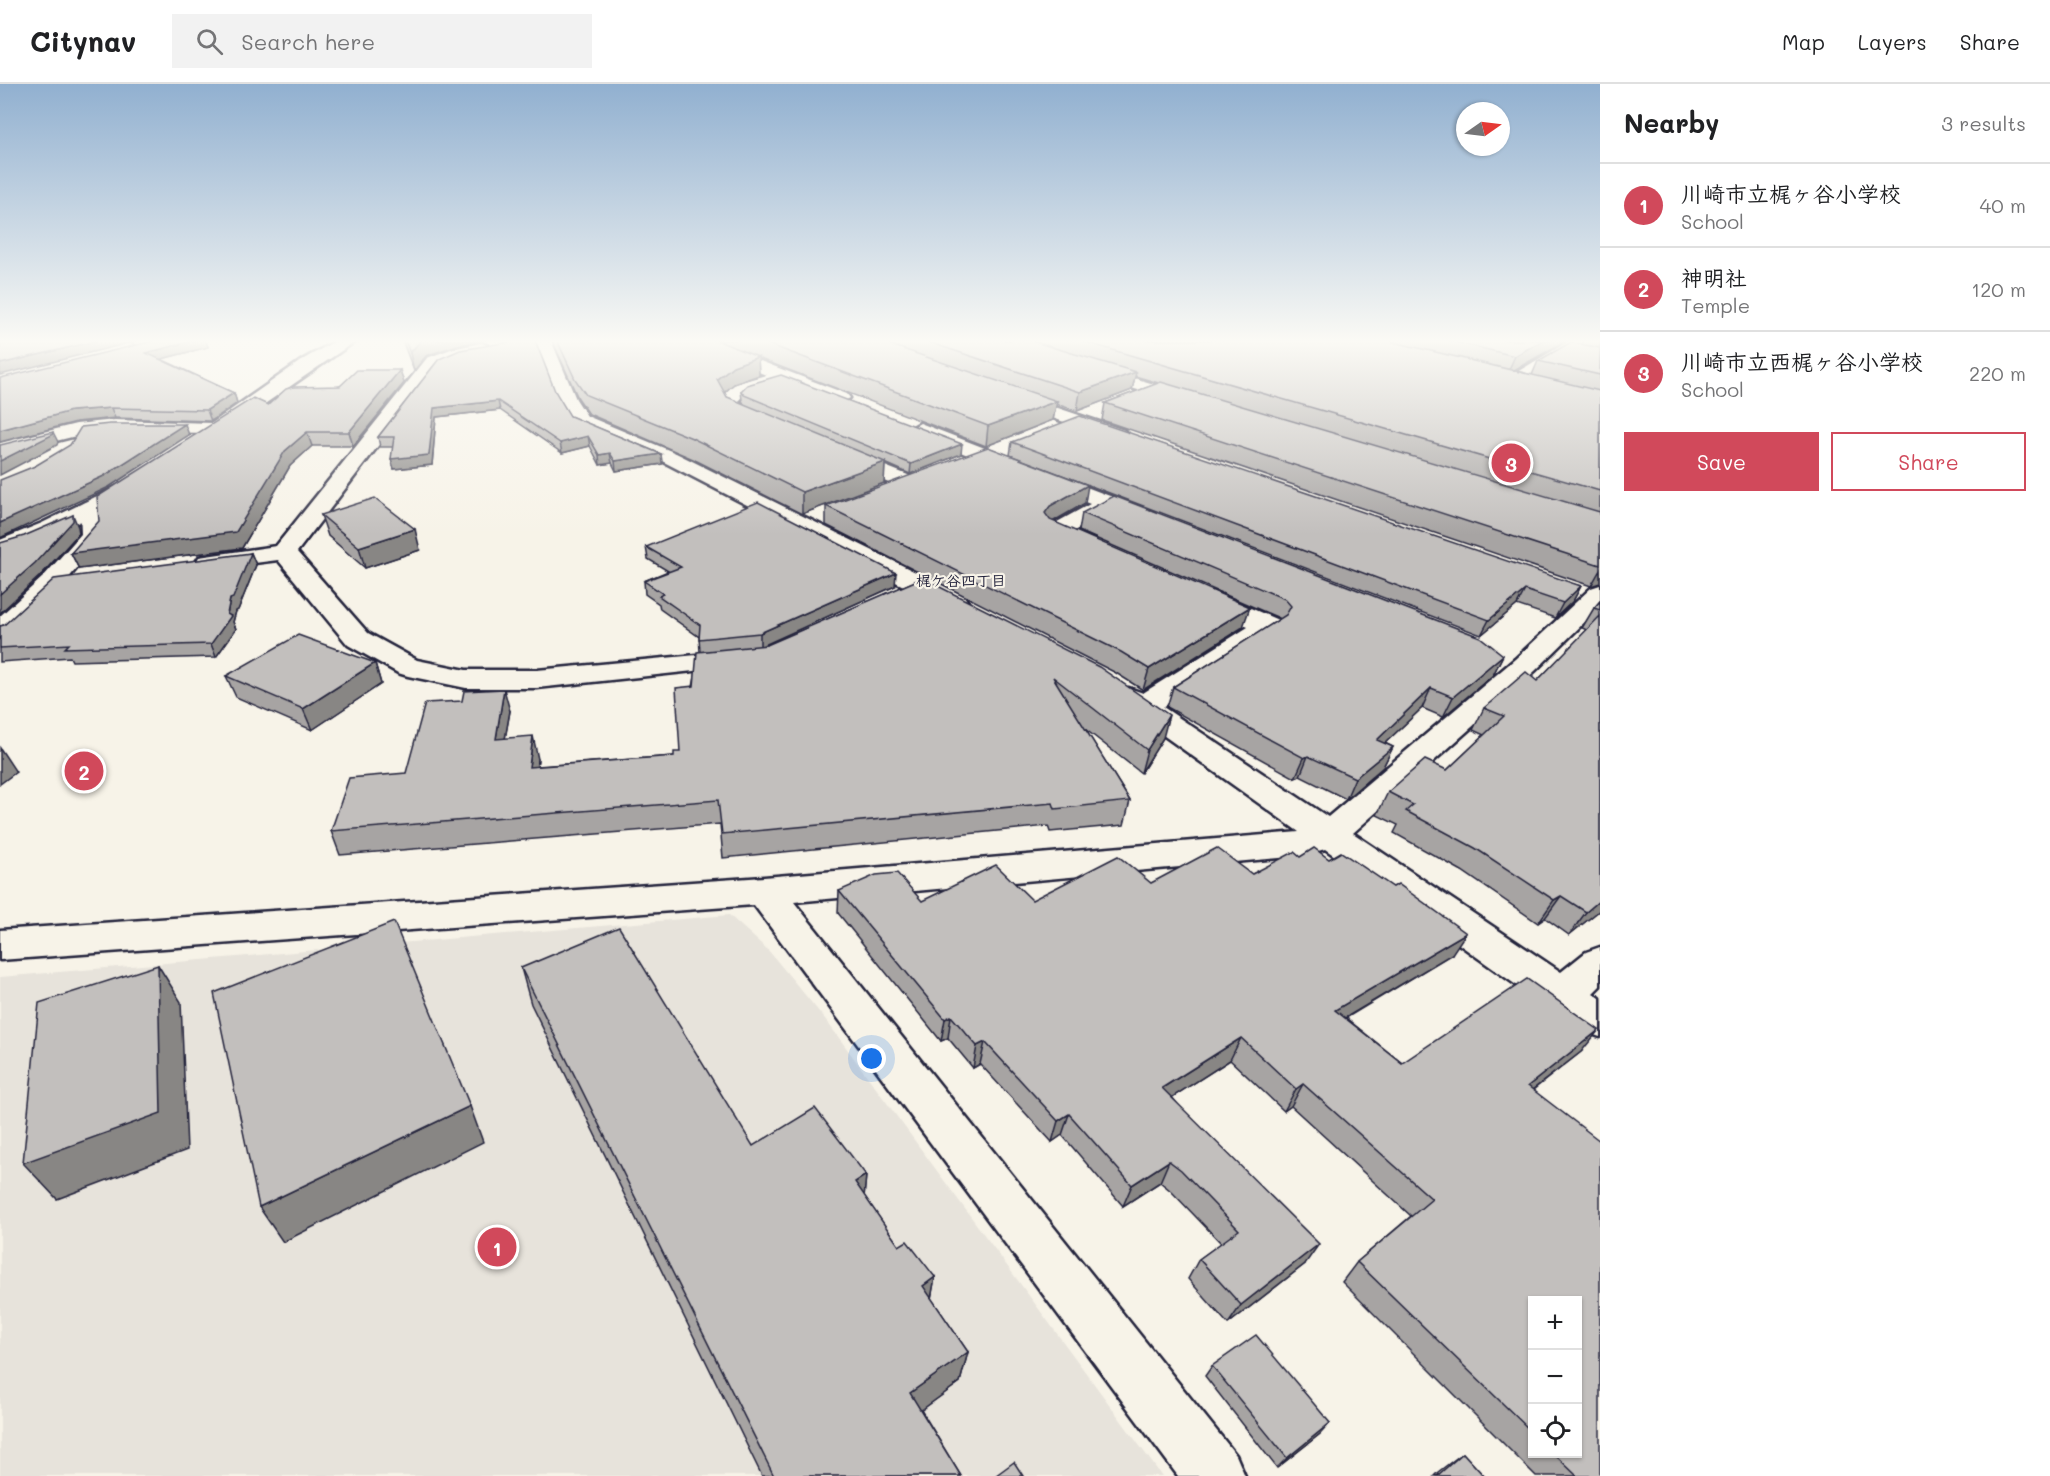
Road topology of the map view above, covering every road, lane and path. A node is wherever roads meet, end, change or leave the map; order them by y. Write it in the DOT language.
graph roads {
  1 [pos="250,405"];
  2 [pos="399,405"];
  3 [pos="571,405"];
  4 [pos="733,405"];
  5 [pos="1033,405"];
  6 [pos="1117,405"];
  7 [pos="1206,405"];
  8 [pos="1213,407"];
  9 [pos="1077,420"];
  10 [pos="900,421"];
  11 [pos="780,428"];
  12 [pos="216,429"];
  13 [pos="76,430"];
  14 [pos="1047,432"];
  15 [pos="1134,439"];
  16 [pos="1016,443"];
  17 [pos="823,447"];
  18 [pos="188,448"];
  19 [pos="0,449"];
  20 [pos="58,455"];
  21 [pos="986,455"];
  22 [pos="953,467"];
  23 [pos="152,473"];
  24 [pos="932,476"];
  25 [pos="910,484"];
  26 [pos="888,492"];
  27 [pos="1107,503"];
  28 [pos="91,508"];
  29 [pos="1162,524"];
  30 [pos="0,548"];
  31 [pos="284,552"];
  32 [pos="1109,555"];
  33 [pos="179,566"];
  34 [pos="86,577"];
  35 [pos="52,582"];
  36 [pos="923,585"];
  37 [pos="1184,588"];
  38 [pos="1589,594"];
  39 [pos="892,599"];
  40 [pos="983,616"];
  41 [pos="0,630"];
  42 [pos="767,657"];
  43 [pos="1105,681"];
  44 [pos="1144,706"];
  45 [pos="1329,835"];
  46 [pos="764,891"];
  47 [pos="0,945"];
  48 [pos="1600,963"];
  49 [pos="1562,995"];
  50 [pos="1600,1020"];
  51 [pos="1215,1476"];
  1 -- 12 [label="street"];
  2 -- 31 [label="street"];
  3 -- 36 [label="street"];
  4 -- 11 [label="street"];
  5 -- 9 [label="street"];
  6 -- 9 [label="street"];
  7 -- 8 [label="street"];
  9 -- 14 [label="street"];
  9 -- 15 [label="street"];
  10 -- 21 [label="street"];
  12 -- 13 [label="street"];
  12 -- 18 [label="street"];
  13 -- 19 [label="street"];
  13 -- 20 [label="street"];
  16 -- 21 [label="street"];
  17 -- 25 [label="street"];
  21 -- 22 [label="street"];
  21 -- 27 [label="street"];
  23 -- 28 [label="street"];
  24 -- 25 [label="street"];
  25 -- 26 [label="street"];
  27 -- 29 [label="street"];
  27 -- 32 [label="street"];
  28 -- 30 [label="street"];
  28 -- 35 [label="street"];
  31 -- 33 [label="street"];
  31 -- 42 [label="street"];
  34 -- 35 [label="street"];
  35 -- 41 [label="street"];
  36 -- 39 [label="street"];
  36 -- 40 [label="street"];
  37 -- 44 [label="street"];
  38 -- 45 [label="street"];
  43 -- 44 [label="street"];
  44 -- 45 [label="street"];
  45 -- 46 [label="street"];
  45 -- 49 [label="street"];
  46 -- 47 [label="street"];
  46 -- 51 [label="street"];
  48 -- 49 [label="street"];
  49 -- 50 [label="street"];
}
